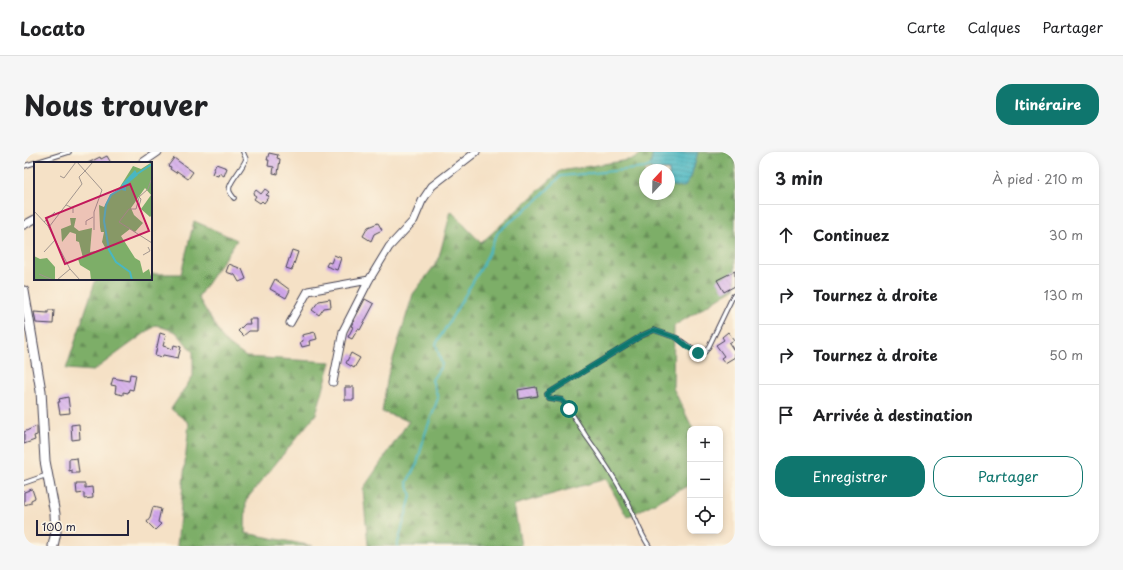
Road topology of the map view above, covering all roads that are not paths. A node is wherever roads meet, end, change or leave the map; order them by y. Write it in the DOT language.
graph roads {
  1 [pos="69,152"];
  2 [pos="158,152"];
  3 [pos="242,152"];
  4 [pos="476,152"];
  5 [pos="37,162"];
  6 [pos="143,162"];
  7 [pos="34,163"];
  8 [pos="24,166"];
  9 [pos="234,198"];
  10 [pos="34,220"];
  11 [pos="24,225"];
  12 [pos="369,280"];
  13 [pos="24,291"];
  14 [pos="735,295"];
  15 [pos="290,323"];
  16 [pos="333,382"];
  17 [pos="48,474"];
  18 [pos="24,483"];
  19 [pos="54,546"];
  20 [pos="649,546"];
  1 -- 5 [label="lane"];
  2 -- 6 [label="street"];
  3 -- 9 [label="lane"];
  4 -- 12 [label="street"];
  7 -- 8 [label="lane"];
  10 -- 11 [label="street"];
  12 -- 15 [label="street"];
  12 -- 16 [label="street"];
  13 -- 17 [label="street"];
  14 -- 20 [label="lane"];
  17 -- 18 [label="lane"];
  17 -- 19 [label="street"];
}
